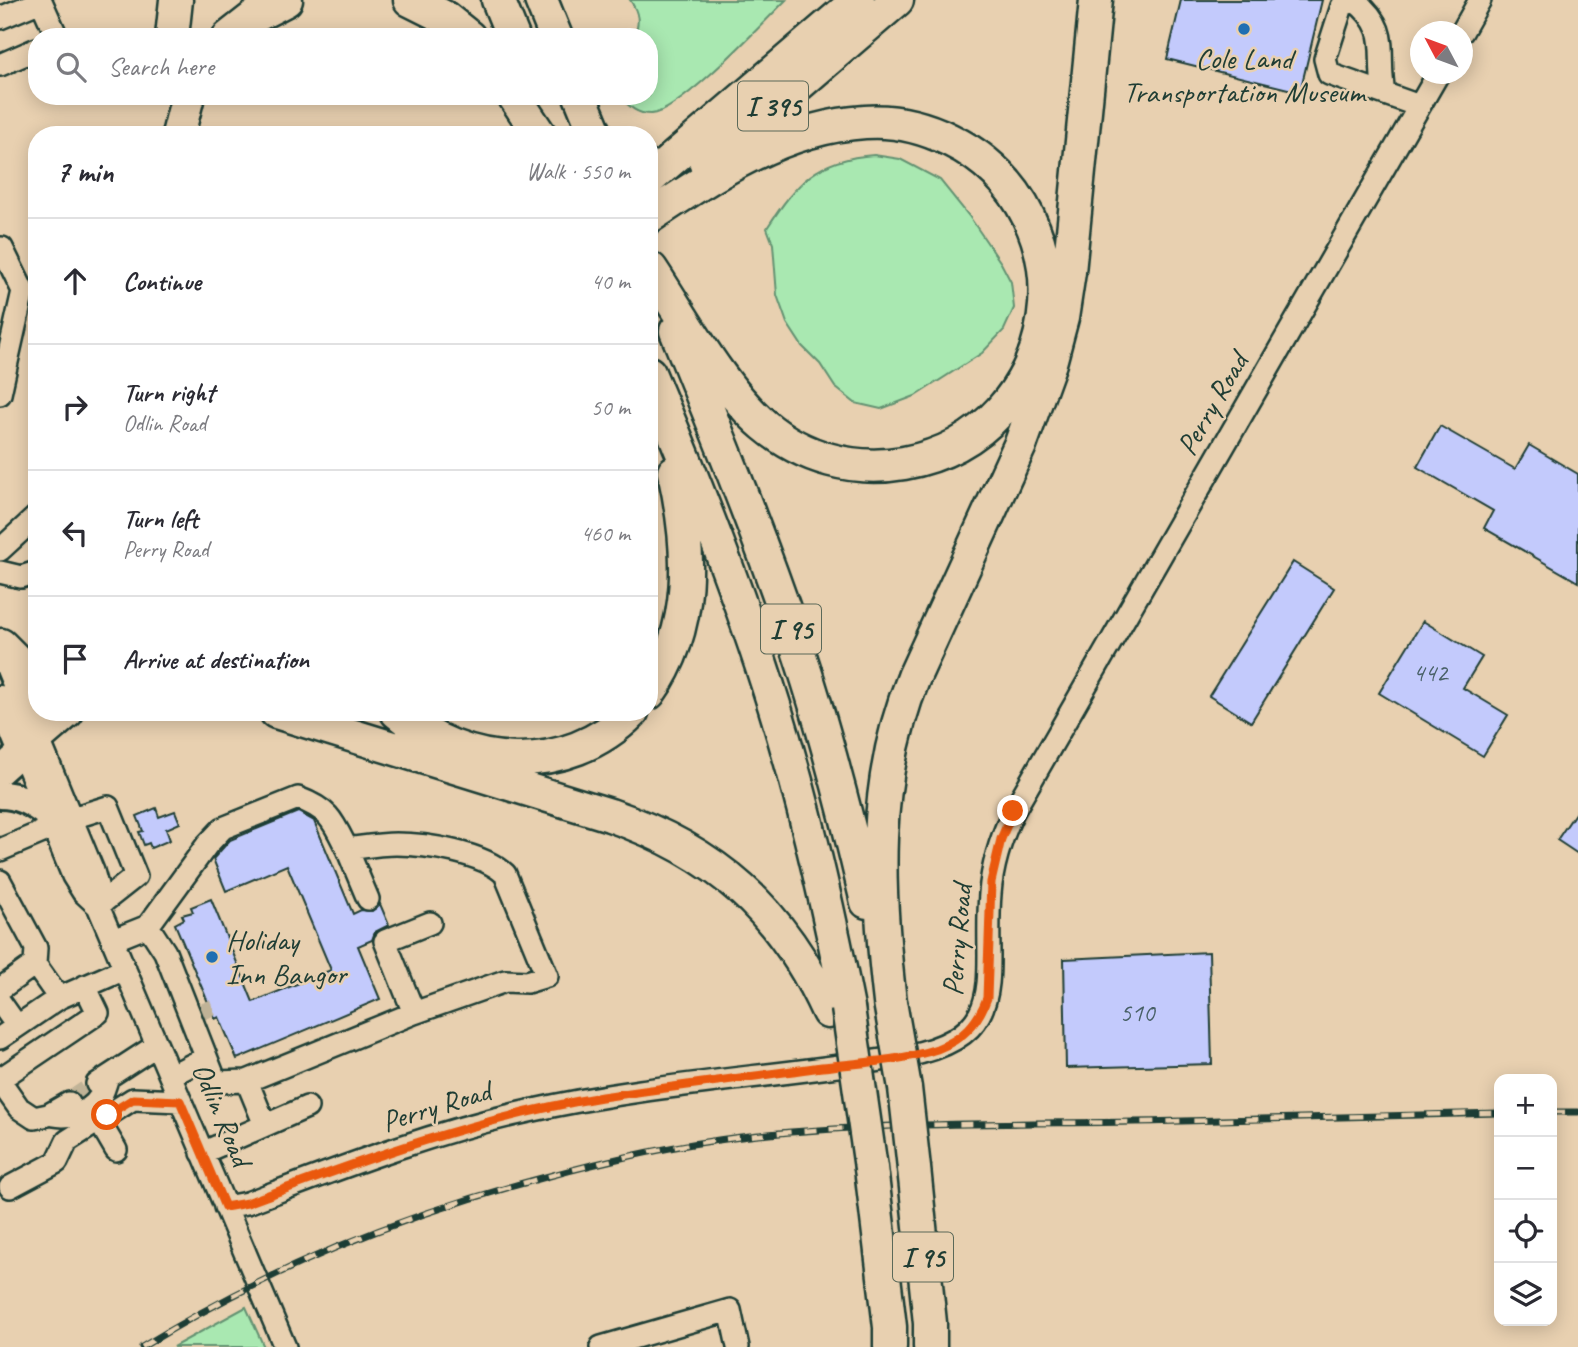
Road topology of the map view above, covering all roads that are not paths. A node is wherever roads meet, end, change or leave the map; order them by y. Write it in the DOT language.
graph roads {
  1 [pos="176,0"];
  2 [pos="286,0"];
  3 [pos="411,0"];
  4 [pos="498,0"];
  5 [pos="541,0"];
  6 [pos="552,0"];
  7 [pos="825,0"];
  8 [pos="858,0"];
  9 [pos="897,0"];
  10 [pos="1096,0"];
  11 [pos="1480,0"];
  12 [pos="0,18"];
  13 [pos="1468,21"];
  14 [pos="53,28"];
  15 [pos="173,28"];
  16 [pos="240,28"];
  17 [pos="458,28"];
  18 [pos="509,28"];
  19 [pos="555,28"];
  20 [pos="557,28"];
  21 [pos="28,53"];
  22 [pos="0,65"];
  23 [pos="1432,84"];
  24 [pos="1384,93"];
  25 [pos="163,105"];
  26 [pos="186,105"];
  27 [pos="520,105"];
  28 [pos="540,105"];
  29 [pos="584,105"];
  30 [pos="1419,106"];
  31 [pos="160,126"];
  32 [pos="180,126"];
  33 [pos="534,126"];
  34 [pos="549,126"];
  35 [pos="592,126"];
  36 [pos="695,139"];
  37 [pos="658,171"];
  38 [pos="658,206"];
  39 [pos="658,209"];
  40 [pos="2,248"];
  41 [pos="658,279"];
  42 [pos="658,287"];
  43 [pos="3,363"];
  44 [pos="0,394"];
  45 [pos="658,396"];
  46 [pos="658,415"];
  47 [pos="28,524"];
  48 [pos="0,550"];
  49 [pos="0,572"];
  50 [pos="28,575"];
  51 [pos="0,644"];
  52 [pos="28,668"];
  53 [pos="658,679"];
  54 [pos="28,707"];
  55 [pos="33,721"];
  56 [pos="34,721"];
  57 [pos="305,721"];
  58 [pos="409,721"];
  59 [pos="622,721"];
  60 [pos="0,771"];
  61 [pos="0,795"];
  62 [pos="57,820"];
  63 [pos="347,849"];
  64 [pos="0,850"];
  65 [pos="0,881"];
  66 [pos="368,899"];
  67 [pos="98,906"];
  68 [pos="430,923"];
  69 [pos="148,926"];
  70 [pos="113,940"];
  71 [pos="35,964"];
  72 [pos="125,969"];
  73 [pos="85,986"];
  74 [pos="0,989"];
  75 [pos="179,989"];
  76 [pos="59,998"];
  77 [pos="0,1002"];
  78 [pos="890,1002"];
  79 [pos="838,1010"];
  80 [pos="414,1013"];
  81 [pos="9,1032"];
  82 [pos="157,1045"];
  83 [pos="203,1052"];
  84 [pos="170,1076"];
  85 [pos="0,1080"];
  86 [pos="247,1081"];
  87 [pos="180,1101"];
  88 [pos="69,1102"];
  89 [pos="307,1107"];
  90 [pos="49,1115"];
  91 [pos="99,1121"];
  92 [pos="265,1125"];
  93 [pos="116,1150"];
  94 [pos="202,1153"];
  95 [pos="10,1187"];
  96 [pos="225,1207"];
  97 [pos="285,1347"];
  98 [pos="601,1347"];
  99 [pos="738,1347"];
  100 [pos="890,1347"];
  101 [pos="930,1347"];
  1 -- 15 [label="highway"];
  2 -- 16 [label="highway"];
  3 -- 17 [label="highway"];
  4 -- 18 [label="highway"];
  5 -- 19 [label="highway"];
  6 -- 20 [label="highway"];
  7 -- 36 [label="highway"];
  8 -- 36 [label="highway, I 395"];
  9 -- 38 [label="highway, I 395"];
  10 -- 78 [label="highway"];
  11 -- 13 [label="street"];
  12 -- 14 [label="street"];
  21 -- 22 [label="street"];
  23 -- 30 [label="street, Perry Road"];
  24 -- 30 [label="street"];
  25 -- 31 [label="highway"];
  26 -- 32 [label="highway"];
  27 -- 33 [label="highway"];
  28 -- 34 [label="highway"];
  29 -- 35 [label="highway"];
  30 -- 96 [label="street, Perry Road"];
  36 -- 37 [label="highway, I 395"];
  39 -- 41 [label="highway"];
  40 -- 43 [label="street"];
  42 -- 78 [label="highway, I 95"];
  43 -- 44 [label="street"];
  45 -- 79 [label="highway, I 95"];
  46 -- 53 [label="highway"];
  47 -- 48 [label="street"];
  49 -- 50 [label="street"];
  51 -- 52 [label="highway"];
  51 -- 54 [label="main road, Odlin Road"];
  55 -- 60 [label="main road"];
  56 -- 62 [label="street, Odlin Road"];
  57 -- 79 [label="highway"];
  58 -- 59 [label="highway"];
  61 -- 62 [label="main road"];
  62 -- 64 [label="street"];
  62 -- 67 [label="street, Odlin Road"];
  62 -- 67 [label="street"];
  63 -- 66 [label="street"];
  63 -- 69 [label="street"];
  63 -- 80 [label="street"];
  65 -- 71 [label="street"];
  67 -- 70 [label="street, Odlin Road"];
  68 -- 80 [label="street"];
  69 -- 70 [label="street"];
  69 -- 75 [label="street"];
  70 -- 72 [label="street, Odlin Road"];
  71 -- 74 [label="street"];
  71 -- 76 [label="street"];
  72 -- 73 [label="street"];
  72 -- 82 [label="street, Odlin Road"];
  73 -- 76 [label="street"];
  73 -- 85 [label="street"];
  75 -- 83 [label="street"];
  75 -- 83 [label="street"];
  76 -- 81 [label="street"];
  77 -- 81 [label="street"];
  78 -- 101 [label="highway, I 95, bridge"];
  79 -- 100 [label="highway, I 95, bridge"];
  80 -- 86 [label="street"];
  82 -- 84 [label="street, Odlin Road"];
  82 -- 90 [label="street"];
  83 -- 84 [label="street"];
  83 -- 86 [label="street"];
  84 -- 87 [label="street, Odlin Road"];
  85 -- 90 [label="street"];
  86 -- 92 [label="street"];
  87 -- 91 [label="street"];
  87 -- 94 [label="street, Odlin Road"];
  88 -- 90 [label="street"];
  89 -- 92 [label="street"];
  91 -- 93 [label="street"];
  91 -- 95 [label="street"];
  92 -- 94 [label="street"];
  94 -- 96 [label="street, Odlin Road"];
  96 -- 97 [label="street, Odlin Road"];
  98 -- 99 [label="street"];
}
